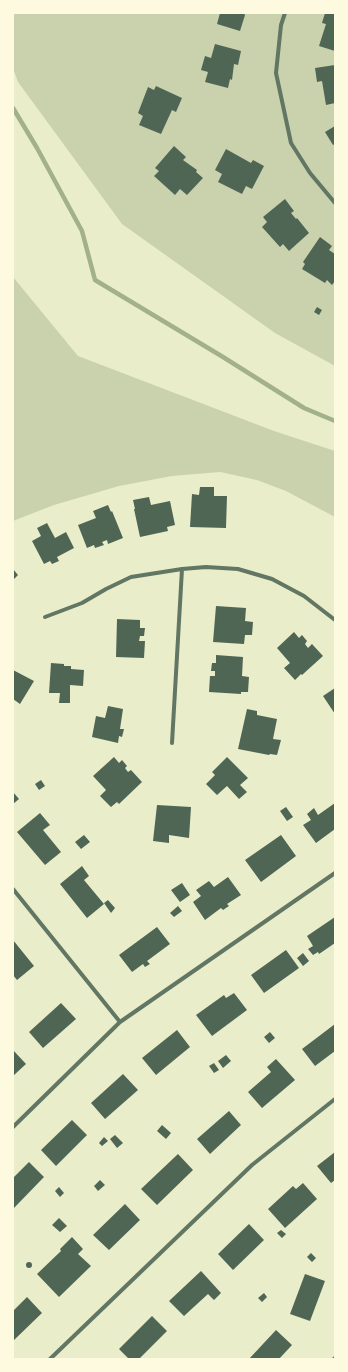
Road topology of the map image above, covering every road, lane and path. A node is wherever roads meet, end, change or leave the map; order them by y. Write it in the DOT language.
graph roads {
  1 [pos="284,13"];
  2 [pos="335,203"];
  3 [pos="182,569"];
  4 [pos="45,617"];
  5 [pos="335,620"];
  6 [pos="172,743"];
  7 [pos="335,872"];
  8 [pos="13,889"];
  9 [pos="120,1022"];
  10 [pos="335,1099"];
  11 [pos="13,1127"];
  12 [pos="50,1359"];
  1 -- 2 [label="street"];
  3 -- 4 [label="street"];
  3 -- 5 [label="street"];
  3 -- 6 [label="street"];
  7 -- 9 [label="street"];
  8 -- 9 [label="street"];
  9 -- 11 [label="street"];
  10 -- 12 [label="street"];
}
